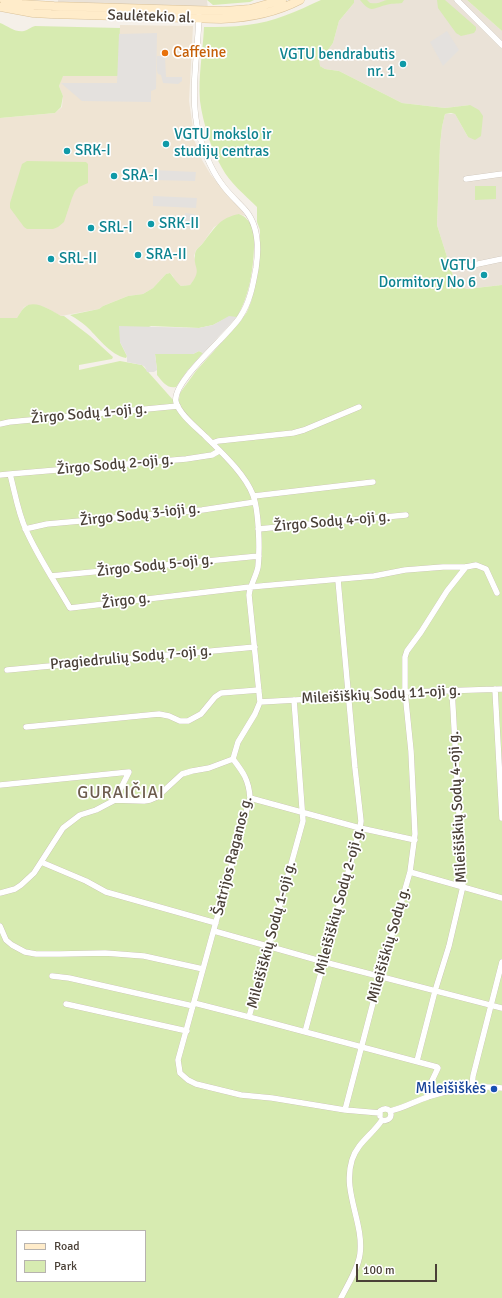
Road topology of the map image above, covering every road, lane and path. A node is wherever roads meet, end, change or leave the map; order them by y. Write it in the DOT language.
graph roads {
  1 [pos="4,0"];
  2 [pos="300,0"];
  3 [pos="457,0"];
  4 [pos="278,1"];
  5 [pos="0,7"];
  6 [pos="199,15"];
  7 [pos="502,45"];
  8 [pos="502,174"];
  9 [pos="466,179"];
  10 [pos="502,258"];
  11 [pos="459,268"];
  12 [pos="178,406"];
  13 [pos="359,407"];
  14 [pos="0,424"];
  15 [pos="212,443"];
  16 [pos="219,451"];
  17 [pos="10,474"];
  18 [pos="0,475"];
  19 [pos="373,482"];
  20 [pos="254,499"];
  21 [pos="406,515"];
  22 [pos="26,529"];
  23 [pos="258,529"];
  24 [pos="259,556"];
  25 [pos="466,567"];
  26 [pos="51,576"];
  27 [pos="338,580"];
  28 [pos="250,587"];
  29 [pos="497,593"];
  30 [pos="255,647"];
  31 [pos="7,670"];
  32 [pos="495,689"];
  33 [pos="502,689"];
  34 [pos="259,690"];
  35 [pos="452,690"];
  36 [pos="404,692"];
  37 [pos="348,697"];
  38 [pos="294,700"];
  39 [pos="260,702"];
  40 [pos="26,727"];
  41 [pos="233,759"];
  42 [pos="0,785"];
  43 [pos="250,798"];
  44 [pos="115,800"];
  45 [pos="302,812"];
  46 [pos="502,818"];
  47 [pos="360,828"];
  48 [pos="415,840"];
  49 [pos="40,862"];
  50 [pos="410,872"];
  51 [pos="463,886"];
  52 [pos="0,893"];
  53 [pos="502,898"];
  54 [pos="216,923"];
  55 [pos="0,926"];
  56 [pos="214,931"];
  57 [pos="268,946"];
  58 [pos="324,962"];
  59 [pos="502,962"];
  60 [pos="203,969"];
  61 [pos="52,976"];
  62 [pos="380,976"];
  63 [pos="435,990"];
  64 [pos="66,1004"];
  65 [pos="194,1005"];
  66 [pos="492,1005"];
  67 [pos="502,1008"];
  68 [pos="249,1017"];
  69 [pos="186,1031"];
  70 [pos="305,1032"];
  71 [pos="361,1048"];
  72 [pos="417,1061"];
  73 [pos="472,1087"];
  74 [pos="502,1088"];
  75 [pos="428,1097"];
  76 [pos="345,1110"];
  77 [pos="390,1111"];
  78 [pos="380,1113"];
  79 [pos="382,1120"];
  80 [pos="340,1298"];
  1 -- 6 [label="main road, Saulėtekio al."];
  2 -- 6 [label="main road, Saulėtekio al."];
  3 -- 7 [label="street"];
  4 -- 6 [label="main road, Saulėtekio al."];
  5 -- 6 [label="main road, Saulėtekio al."];
  6 -- 12 [label="street"];
  8 -- 9 [label="street"];
  10 -- 11 [label="street"];
  12 -- 14 [label="street, Žirgo Sodų 1-oji g."];
  12 -- 15 [label="street"];
  13 -- 15 [label="street"];
  15 -- 16 [label="street"];
  16 -- 17 [label="street, Žirgo Sodų 2-oji g."];
  16 -- 20 [label="street"];
  17 -- 18 [label="street"];
  17 -- 22 [label="street, Žirgo g."];
  19 -- 20 [label="street, Žirgo Sodų 3-ioji g."];
  20 -- 22 [label="street, Žirgo Sodų 3-ioji g."];
  20 -- 23 [label="street"];
  21 -- 23 [label="street, Žirgo Sodų 4-oji g."];
  22 -- 26 [label="street, Žirgo g."];
  23 -- 24 [label="street"];
  24 -- 26 [label="street, Žirgo Sodų 5-oji g."];
  24 -- 28 [label="street"];
  25 -- 27 [label="street, Žirgo g."];
  25 -- 29 [label="street, Žirgo g."];
  25 -- 36 [label="street"];
  26 -- 28 [label="street, Žirgo g."];
  27 -- 28 [label="street, Žirgo g."];
  27 -- 37 [label="street"];
  28 -- 30 [label="street"];
  30 -- 31 [label="street, Pragiedrulių Sodų 7-oji g."];
  30 -- 34 [label="street"];
  32 -- 33 [label="street, Mileišiškių Sodų 11-oji g."];
  32 -- 35 [label="street, Mileišiškių Sodų 11-oji g."];
  32 -- 46 [label="street"];
  34 -- 39 [label="street"];
  34 -- 40 [label="street"];
  35 -- 36 [label="street, Mileišiškių Sodų 11-oji g."];
  35 -- 51 [label="street, Mileišiškių Sodų 4-oji g."];
  36 -- 37 [label="street, Mileišiškių Sodų 11-oji g."];
  36 -- 48 [label="street"];
  37 -- 38 [label="street, Mileišiškių Sodų 11-oji g."];
  37 -- 47 [label="street, Mileišiškių Sodų 2-oji g."];
  38 -- 39 [label="street, Mileišiškių Sodų 11-oji g."];
  38 -- 45 [label="street, Mileišiškių Sodų 1-oji g."];
  39 -- 41 [label="street"];
  41 -- 43 [label="street, Šatrijos Raganos g."];
  41 -- 44 [label="street"];
  42 -- 44 [label="street"];
  43 -- 45 [label="street"];
  43 -- 54 [label="street, Šatrijos Raganos g."];
  44 -- 49 [label="street"];
  45 -- 47 [label="street"];
  45 -- 57 [label="street, Mileišiškių Sodų 1-oji g."];
  47 -- 48 [label="street"];
  47 -- 58 [label="street, Mileišiškių Sodų 2-oji g."];
  48 -- 50 [label="street"];
  49 -- 52 [label="street"];
  49 -- 54 [label="street"];
  50 -- 51 [label="street, Mileišiškių Sodų g."];
  50 -- 62 [label="street, Mileišiškių Sodų g."];
  51 -- 53 [label="street, Mileišiškių Sodų g."];
  51 -- 63 [label="street, Mileišiškių Sodų 4-oji g."];
  54 -- 56 [label="street, Šatrijos Raganos g."];
  55 -- 60 [label="street"];
  56 -- 57 [label="street"];
  56 -- 60 [label="street, Šatrijos Raganos g."];
  57 -- 58 [label="street"];
  57 -- 68 [label="street, Mileišiškių Sodų 1-oji g."];
  58 -- 62 [label="street"];
  58 -- 70 [label="street, Mileišiškių Sodų 2-oji g."];
  59 -- 66 [label="street"];
  60 -- 65 [label="street, Šatrijos Raganos g."];
  61 -- 65 [label="street"];
  62 -- 63 [label="street"];
  62 -- 71 [label="street, Mileišiškių Sodų g."];
  63 -- 66 [label="street"];
  63 -- 72 [label="street, Mileišiškių Sodų 4-oji g."];
  64 -- 69 [label="street"];
  65 -- 68 [label="street"];
  65 -- 69 [label="street, Šatrijos Raganos g."];
  66 -- 67 [label="street"];
  66 -- 73 [label="street"];
  68 -- 70 [label="street, Mileišiškių Sodų 1-oji g."];
  69 -- 76 [label="street, Šatrijos Raganos g."];
  70 -- 71 [label="street, Mileišiškių Sodų 1-oji g."];
  71 -- 72 [label="street, Mileišiškių Sodų 1-oji g."];
  71 -- 76 [label="street, Mileišiškių Sodų g."];
  72 -- 75 [label="street, Mileišiškių Sodų 1-oji g."];
  73 -- 74 [label="street"];
  73 -- 75 [label="street"];
  75 -- 77 [label="street"];
  76 -- 78 [label="street, Šatrijos Raganos g."];
  77 -- 78 [label="street"];
  77 -- 79 [label="street"];
  78 -- 79 [label="street"];
  79 -- 80 [label="street"];
}
